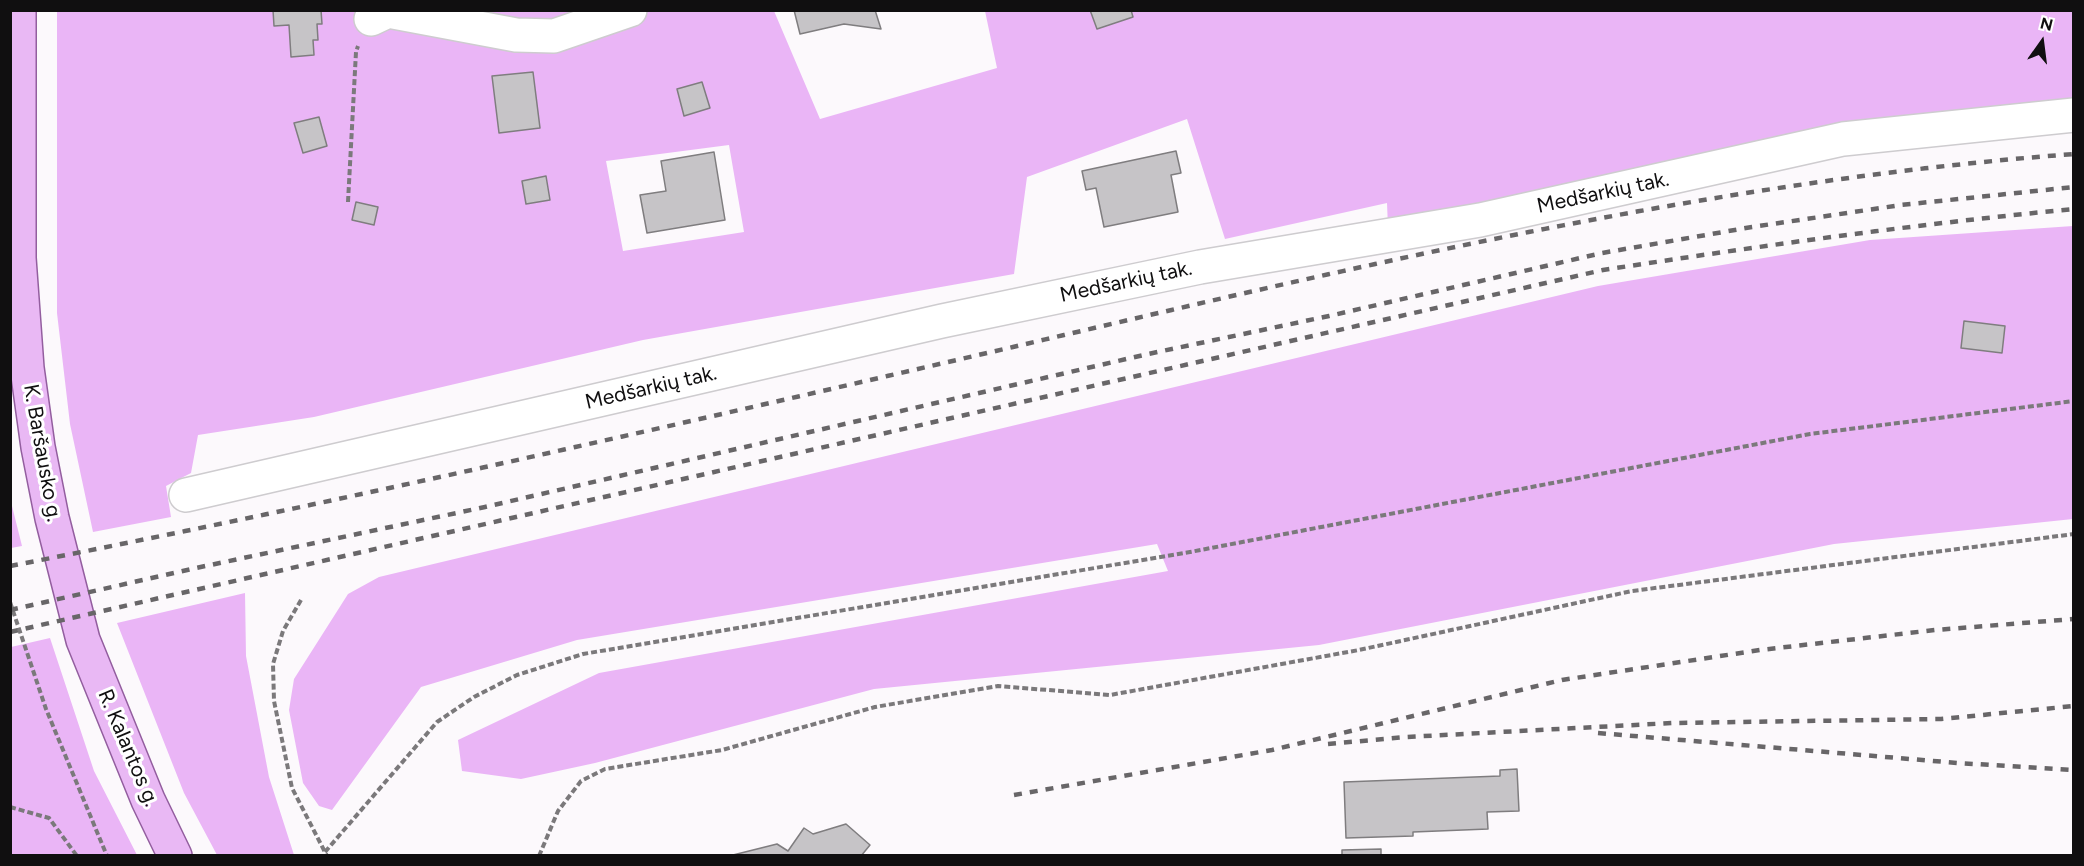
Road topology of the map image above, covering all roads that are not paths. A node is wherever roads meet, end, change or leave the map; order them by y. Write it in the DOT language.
graph roads {
  1 [pos="19,10"];
  2 [pos="630,10"];
  3 [pos="371,19"];
  4 [pos="2073,115"];
  5 [pos="186,495"];
  6 [pos="83,640"];
  7 [pos="175,855"];
  1 -- 6 [label="main road, K. Baršausko g."];
  2 -- 3 [label="street"];
  4 -- 5 [label="street, Medšarkių tak."];
  6 -- 7 [label="main road, R. Kalantos g."];
}
